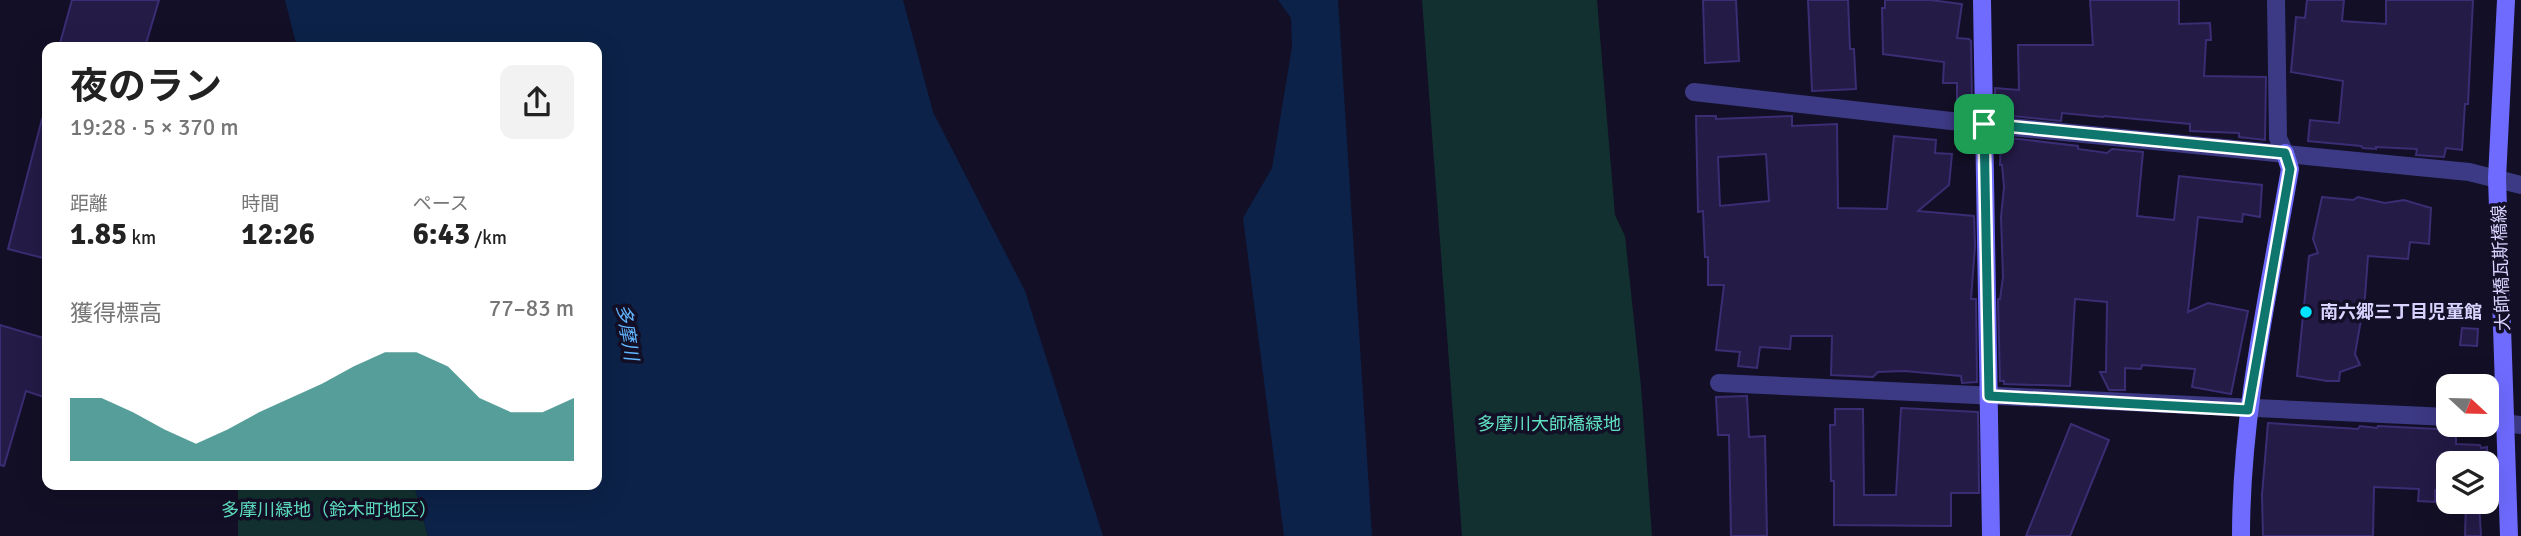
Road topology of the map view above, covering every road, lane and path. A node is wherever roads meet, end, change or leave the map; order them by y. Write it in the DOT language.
graph roads {
  1 [pos="1982,0"];
  2 [pos="2276,0"];
  3 [pos="2506,0"];
  4 [pos="1693,92"];
  5 [pos="1984,124"];
  6 [pos="2285,153"];
  7 [pos="2497,178"];
  8 [pos="2521,185"];
  9 [pos="1719,383"];
  10 [pos="1989,396"];
  11 [pos="2248,410"];
  12 [pos="2436,418"];
  13 [pos="2514,424"];
  14 [pos="1991,536"];
  15 [pos="2241,536"];
  16 [pos="2509,536"];
  1 -- 5 [label="street"];
  2 -- 6 [label="street"];
  3 -- 7 [label="street, 大師橋瓦斯橋線"];
  4 -- 5 [label="street"];
  5 -- 6 [label="street"];
  5 -- 10 [label="street"];
  6 -- 7 [label="street"];
  6 -- 11 [label="street"];
  7 -- 8 [label="street"];
  7 -- 13 [label="street, 大師橋瓦斯橋線"];
  9 -- 10 [label="street"];
  10 -- 11 [label="street"];
  10 -- 14 [label="street"];
  11 -- 12 [label="street"];
  11 -- 15 [label="street"];
  13 -- 16 [label="street, 大師橋瓦斯橋線"];
}
